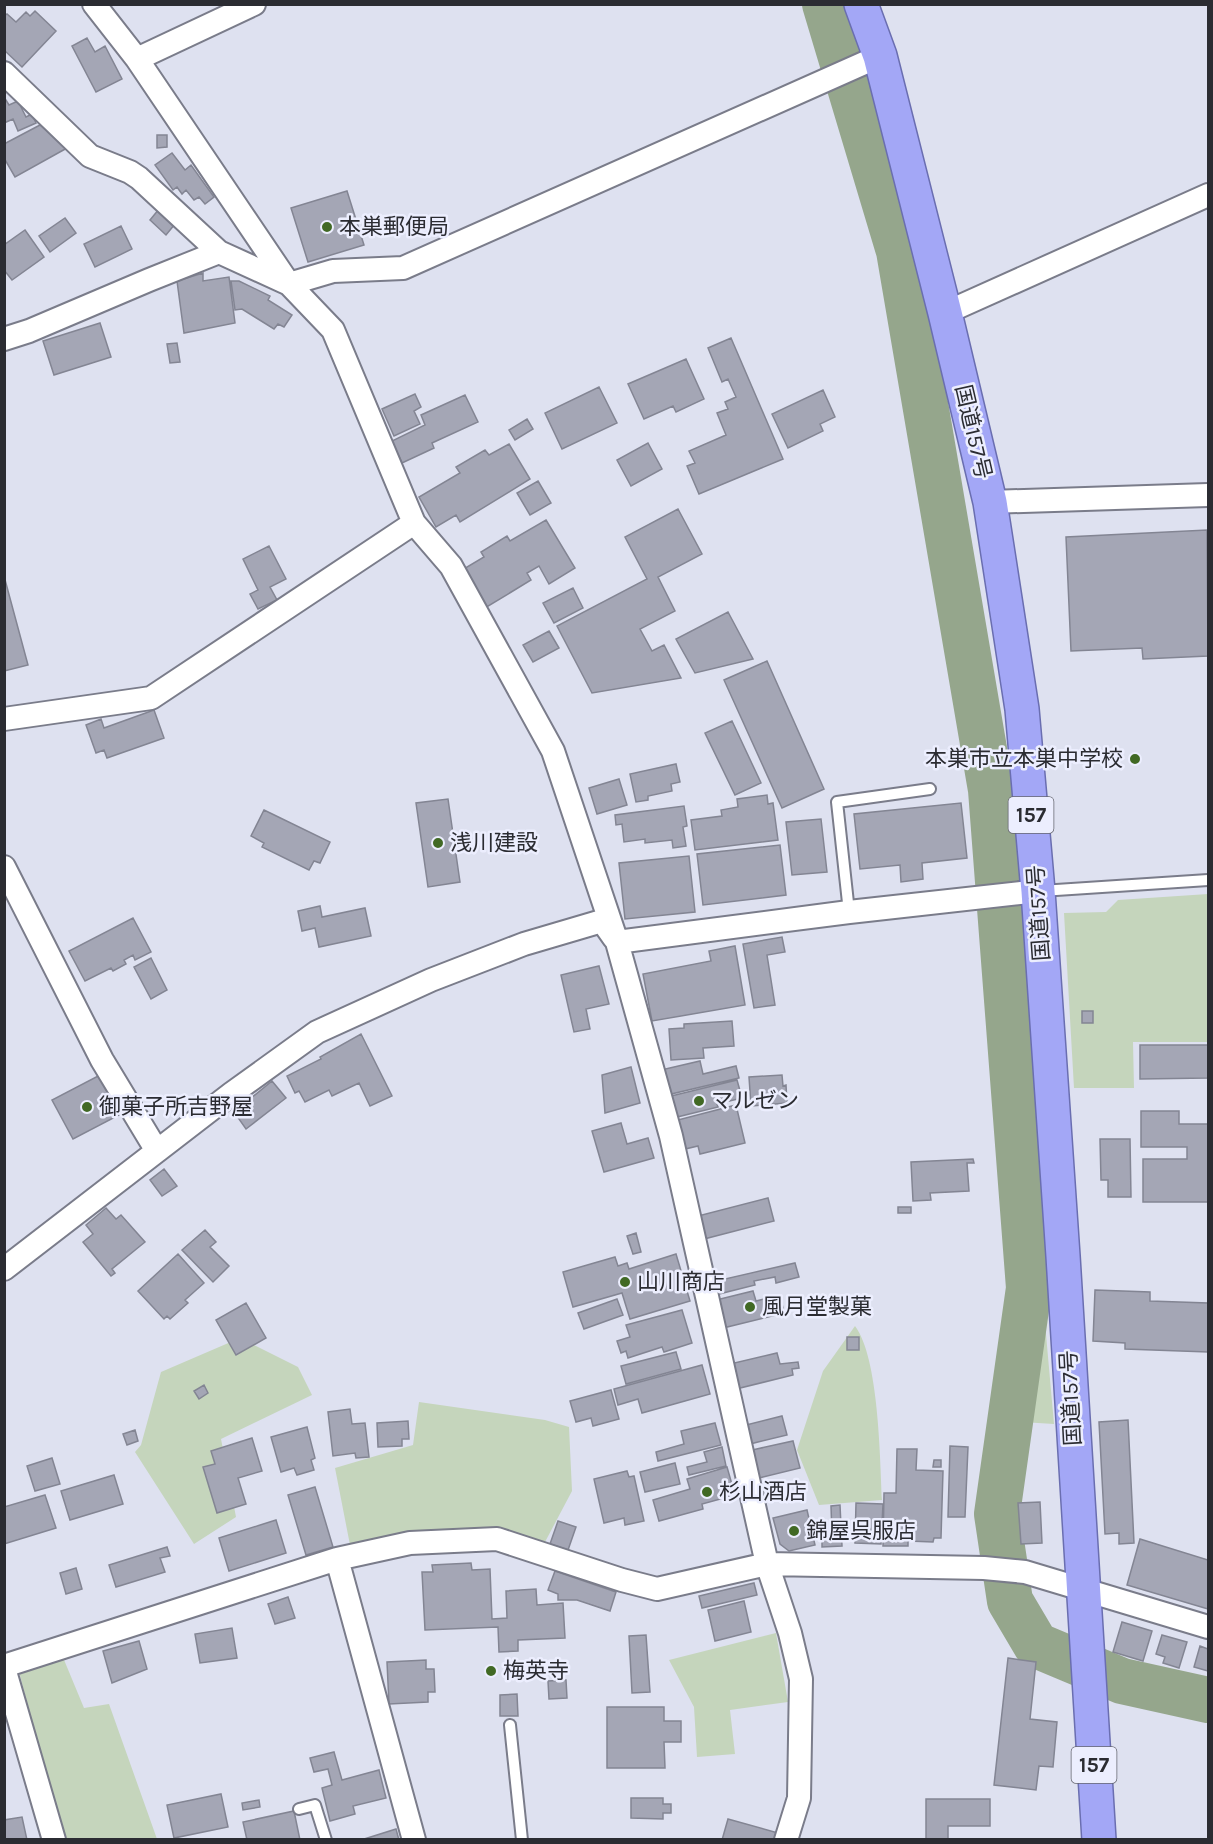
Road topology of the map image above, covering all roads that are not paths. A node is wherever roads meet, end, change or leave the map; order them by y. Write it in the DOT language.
graph roads {
  1 [pos="94,4"];
  2 [pos="254,4"];
  3 [pos="861,4"];
  4 [pos="880,56"];
  5 [pos="137,59"];
  6 [pos="4,73"];
  7 [pos="1209,195"];
  8 [pos="219,252"];
  9 [pos="289,284"];
  10 [pos="945,313"];
  11 [pos="4,339"];
  12 [pos="1209,495"];
  13 [pos="990,502"];
  14 [pos="414,523"];
  15 [pos="4,719"];
  16 [pos="930,789"];
  17 [pos="4,867"];
  18 [pos="1209,880"];
  19 [pos="1024,892"];
  20 [pos="849,912"];
  21 [pos="617,942"];
  22 [pos="157,1151"];
  23 [pos="4,1269"];
  24 [pos="337,1559"];
  25 [pos="767,1564"];
  26 [pos="1082,1590"];
  27 [pos="1209,1627"];
  28 [pos="4,1667"];
  29 [pos="510,1725"];
  30 [pos="299,1809"];
  31 [pos="54,1839"];
  32 [pos="326,1839"];
  33 [pos="414,1839"];
  34 [pos="522,1839"];
  35 [pos="786,1839"];
  36 [pos="1099,1839"];
  1 -- 5 [label="street"];
  2 -- 5 [label="street"];
  3 -- 4 [label="highway, 国道157号 / 157"];
  4 -- 9 [label="street"];
  4 -- 10 [label="highway, 国道157号 / 157"];
  5 -- 9 [label="street"];
  6 -- 8 [label="street"];
  7 -- 10 [label="street"];
  8 -- 9 [label="street"];
  8 -- 11 [label="street"];
  9 -- 14 [label="street"];
  10 -- 13 [label="highway, 国道157号 / 157"];
  12 -- 13 [label="street"];
  13 -- 19 [label="highway, 国道157号 / 157"];
  14 -- 15 [label="street"];
  14 -- 21 [label="street"];
  16 -- 20 [label="lane"];
  17 -- 22 [label="street"];
  18 -- 19 [label="lane"];
  19 -- 20 [label="street"];
  19 -- 26 [label="highway, 国道157号 / 157"];
  20 -- 21 [label="street"];
  21 -- 22 [label="street"];
  21 -- 25 [label="street"];
  22 -- 23 [label="street"];
  24 -- 25 [label="street"];
  24 -- 28 [label="street"];
  24 -- 33 [label="street"];
  25 -- 26 [label="street"];
  25 -- 35 [label="street"];
  26 -- 27 [label="street"];
  26 -- 36 [label="highway, 国道157号 / 157"];
  28 -- 31 [label="street"];
  29 -- 34 [label="lane"];
  30 -- 32 [label="lane"];
}
